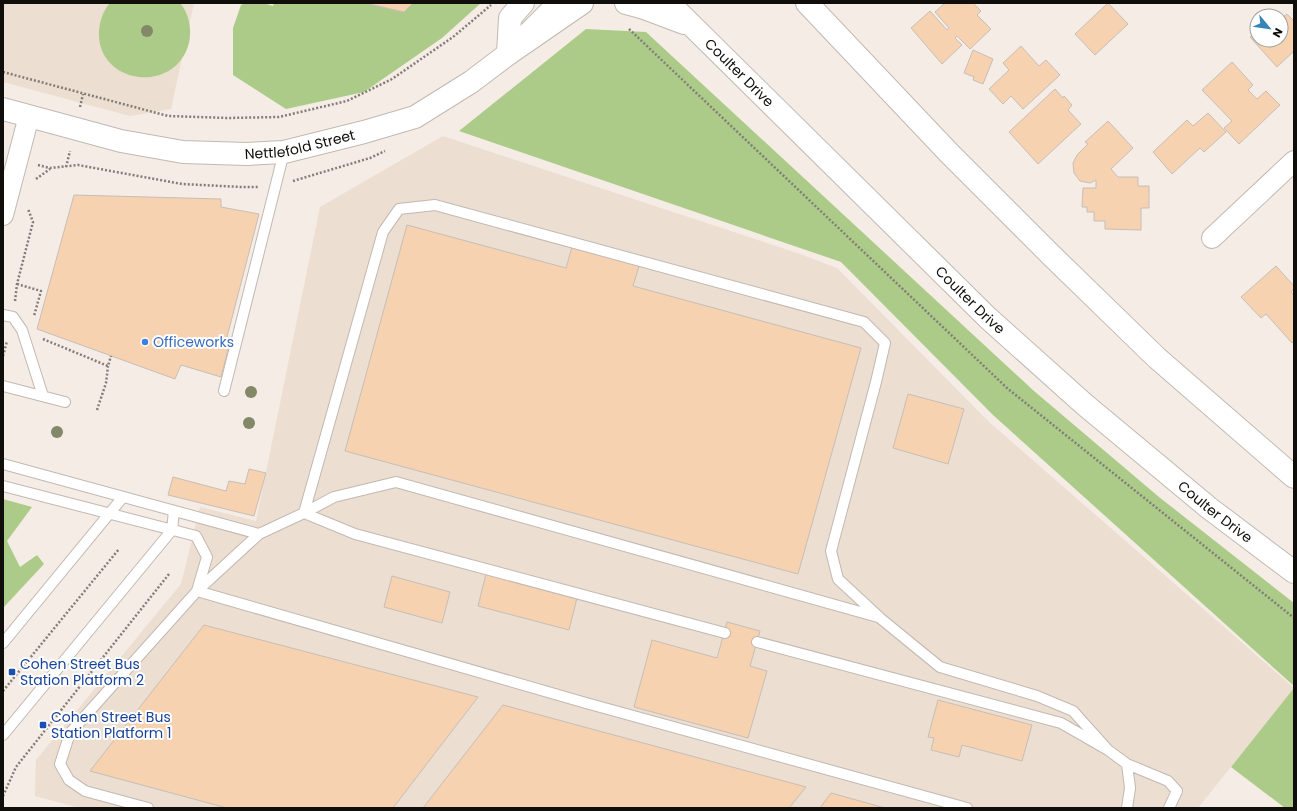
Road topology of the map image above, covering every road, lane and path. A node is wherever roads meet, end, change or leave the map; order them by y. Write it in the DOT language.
graph roads {
  1 [pos="493,3"];
  2 [pos="523,3"];
  3 [pos="560,3"];
  4 [pos="582,3"];
  5 [pos="669,3"];
  6 [pos="807,3"];
  7 [pos="625,13"];
  8 [pos="693,26"];
  9 [pos="508,54"];
  10 [pos="3,72"];
  11 [pos="3,109"];
  12 [pos="29,116"];
  13 [pos="391,149"];
  14 [pos="284,152"];
  15 [pos="1294,161"];
  16 [pos="36,179"];
  17 [pos="275,187"];
  18 [pos="28,208"];
  19 [pos="3,215"];
  20 [pos="1212,238"];
  21 [pos="17,284"];
  22 [pos="3,315"];
  23 [pos="13,317"];
  24 [pos="33,320"];
  25 [pos="36,336"];
  26 [pos="111,356"];
  27 [pos="108,366"];
  28 [pos="3,386"];
  29 [pos="224,391"];
  30 [pos="43,396"];
  31 [pos="65,402"];
  32 [pos="97,410"];
  33 [pos="3,464"];
  34 [pos="1294,477"];
  35 [pos="3,486"];
  36 [pos="123,497"];
  37 [pos="174,511"];
  38 [pos="304,513"];
  39 [pos="110,514"];
  40 [pos="172,530"];
  41 [pos="259,534"];
  42 [pos="119,549"];
  43 [pos="1294,572"];
  44 [pos="169,574"];
  45 [pos="197,591"];
  46 [pos="880,618"];
  47 [pos="1294,618"];
  48 [pos="725,633"];
  49 [pos="757,642"];
  50 [pos="3,643"];
  51 [pos="3,691"];
  52 [pos="3,736"];
  53 [pos="1108,750"];
  54 [pos="1127,764"];
  55 [pos="3,796"];
  56 [pos="148,808"];
  57 [pos="967,808"];
  58 [pos="1127,808"];
  59 [pos="1169,808"];
  1 -- 10 [label="path"];
  2 -- 9 [label="main road"];
  3 -- 9 [label="main road, Nettlefold Street"];
  4 -- 9 [label="main road"];
  5 -- 8 [label="main road, Coulter Drive"];
  6 -- 34 [label="main road"];
  7 -- 8 [label="main road"];
  7 -- 47 [label="path"];
  8 -- 43 [label="main road, Coulter Drive"];
  9 -- 14 [label="main road, Nettlefold Street"];
  11 -- 12 [label="main road, Nettlefold Street"];
  12 -- 14 [label="main road, Nettlefold Street"];
  12 -- 19 [label="street"];
  13 -- 17 [label="path"];
  14 -- 17 [label="lane"];
  15 -- 20 [label="street"];
  16 -- 17 [label="path"];
  17 -- 29 [label="lane"];
  18 -- 21 [label="path"];
  21 -- 23 [label="path"];
  21 -- 24 [label="path"];
  22 -- 23 [label="lane"];
  23 -- 30 [label="lane"];
  25 -- 27 [label="path"];
  26 -- 27 [label="path"];
  27 -- 32 [label="path"];
  28 -- 30 [label="lane"];
  30 -- 31 [label="lane"];
  33 -- 36 [label="lane"];
  35 -- 39 [label="lane"];
  36 -- 37 [label="lane"];
  36 -- 39 [label="lane"];
  37 -- 40 [label="lane"];
  37 -- 41 [label="lane"];
  38 -- 41 [label="lane"];
  38 -- 46 [label="lane"];
  38 -- 46 [label="lane"];
  38 -- 48 [label="lane"];
  39 -- 40 [label="lane"];
  39 -- 50 [label="lane"];
  40 -- 45 [label="lane"];
  40 -- 52 [label="lane"];
  41 -- 45 [label="lane"];
  42 -- 51 [label="path"];
  44 -- 55 [label="path"];
  45 -- 56 [label="lane"];
  45 -- 57 [label="lane"];
  46 -- 53 [label="lane"];
  49 -- 53 [label="lane"];
  53 -- 54 [label="lane"];
  54 -- 58 [label="lane"];
  54 -- 59 [label="lane"];
}
